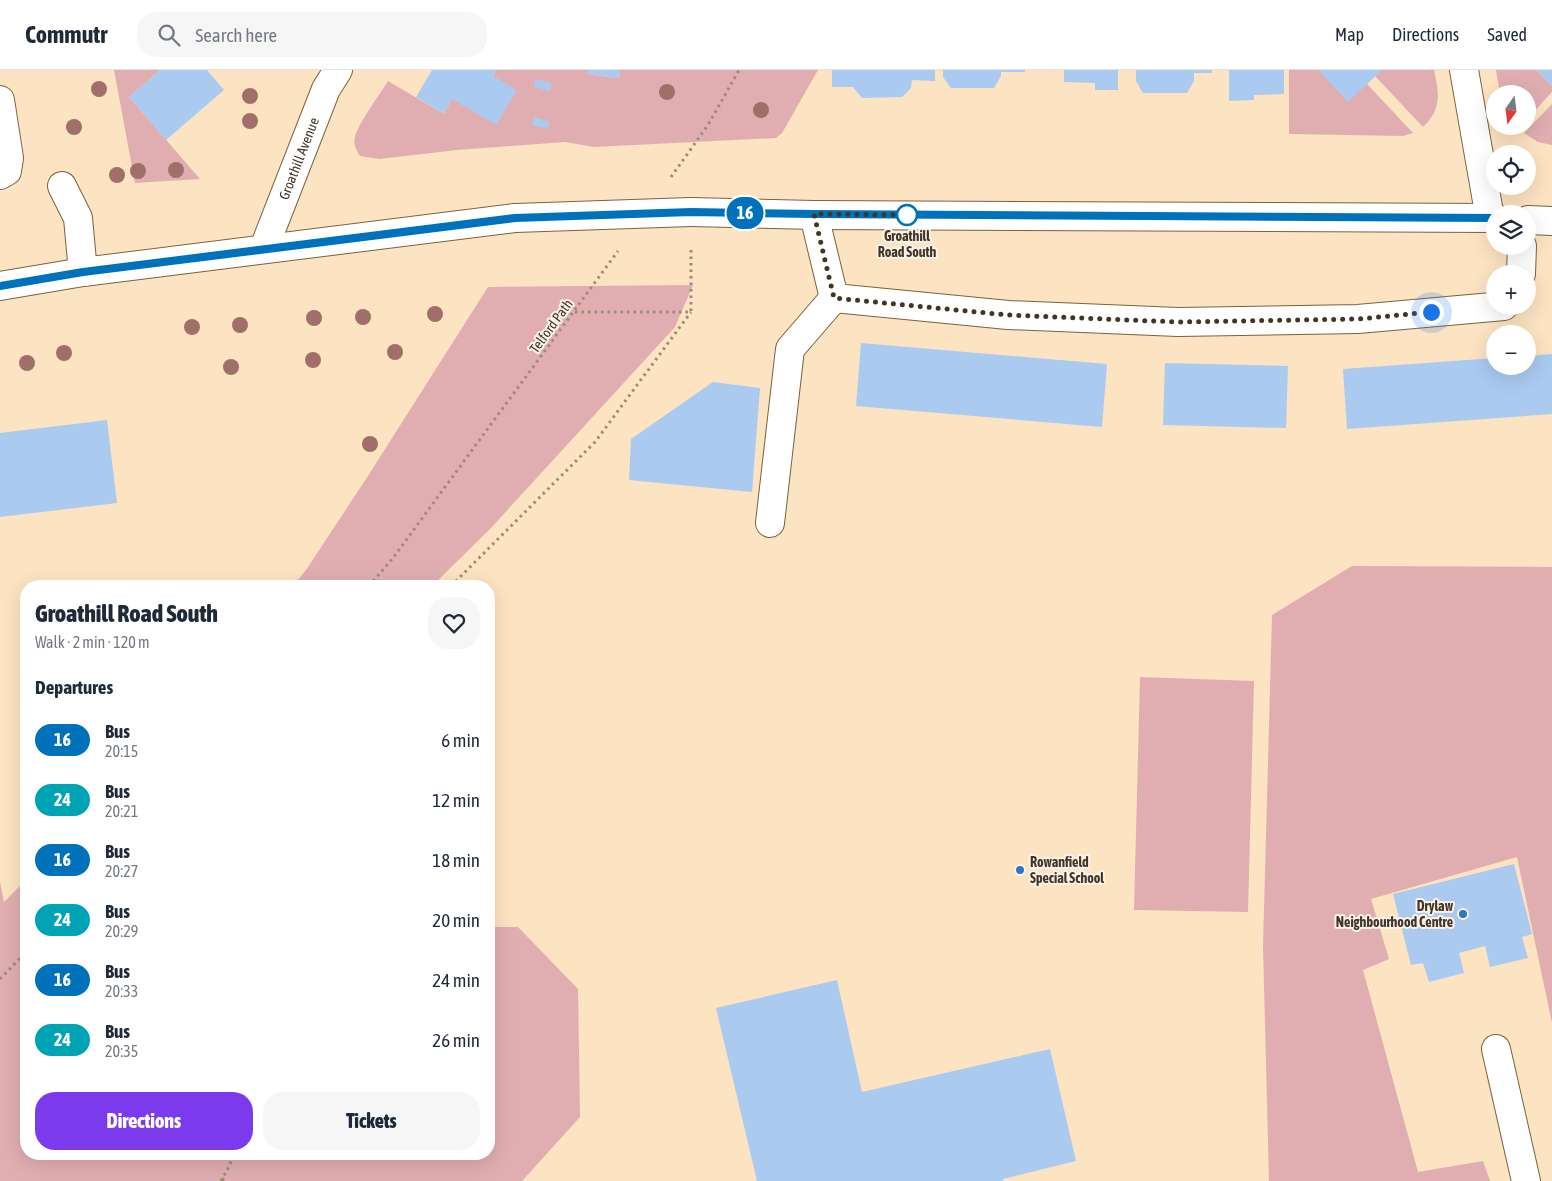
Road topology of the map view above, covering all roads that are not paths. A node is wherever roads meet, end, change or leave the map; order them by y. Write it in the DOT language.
graph roads {
  1 [pos="338,70"];
  2 [pos="1464,70"];
  3 [pos="0,100"];
  4 [pos="0,175"];
  5 [pos="62,186"];
  6 [pos="1490,205"];
  7 [pos="814,214"];
  8 [pos="1486,218"];
  9 [pos="1536,220"];
  10 [pos="1552,221"];
  11 [pos="264,248"];
  12 [pos="83,272"];
  13 [pos="0,286"];
  14 [pos="834,298"];
  15 [pos="1486,308"];
  16 [pos="770,523"];
  17 [pos="1496,1049"];
  18 [pos="1526,1181"];
  1 -- 11 [label="main road, Groathill Avenue"];
  2 -- 6 [label="main road"];
  3 -- 4 [label="main road"];
  5 -- 12 [label="main road"];
  7 -- 8 [label="main road"];
  7 -- 11 [label="main road, bridge"];
  7 -- 14 [label="main road"];
  9 -- 10 [label="main road"];
  11 -- 12 [label="main road"];
  12 -- 13 [label="main road"];
  14 -- 15 [label="main road"];
  14 -- 16 [label="main road"];
  17 -- 18 [label="main road"];
}
